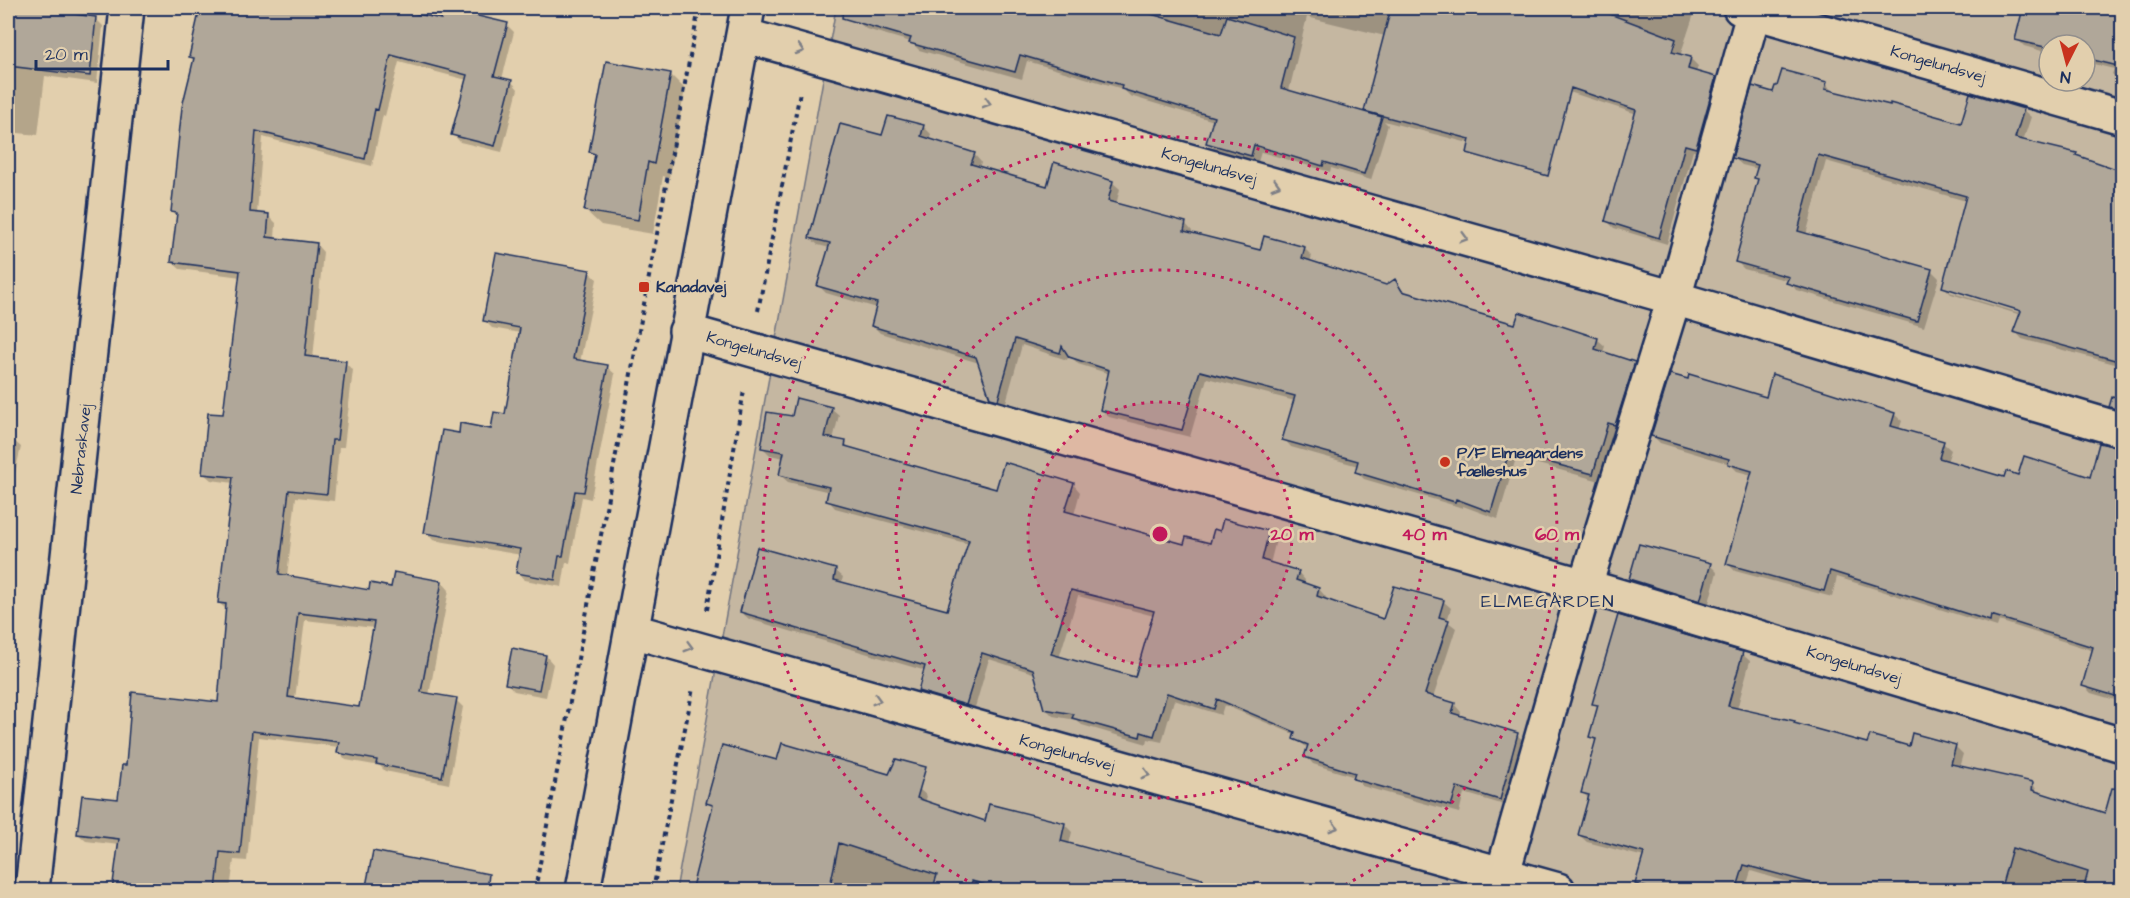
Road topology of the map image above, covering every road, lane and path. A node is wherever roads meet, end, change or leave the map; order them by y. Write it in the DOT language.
graph roads {
  1 [pos="127,8"];
  2 [pos="699,8"];
  3 [pos="1747,9"];
  4 [pos="746,21"];
  5 [pos="808,52"];
  6 [pos="2122,117"];
  7 [pos="1674,297"];
  8 [pos="686,331"];
  9 [pos="751,349"];
  10 [pos="2122,430"];
  11 [pos="1585,586"];
  12 [pos="633,631"];
  13 [pos="700,650"];
  14 [pos="2122,745"];
  15 [pos="1500,882"];
  16 [pos="33,891"];
  17 [pos="535,891"];
  18 [pos="583,891"];
  19 [pos="652,891"];
  20 [pos="1558,891"];
  1 -- 16 [label="street, Nebraskavej"];
  2 -- 17 [label="path"];
  3 -- 6 [label="street, Kongelundsvej"];
  3 -- 7 [label="street, Kongelundsvej"];
  4 -- 5 [label="street, Kongelundsvej, one-way"];
  4 -- 8 [label="street, Kongelundsvej"];
  5 -- 7 [label="street, Kongelundsvej, one-way"];
  5 -- 9 [label="path"];
  7 -- 10 [label="street, Kongelundsvej"];
  7 -- 11 [label="street, Kongelundsvej"];
  8 -- 9 [label="street, Kongelundsvej"];
  8 -- 12 [label="street, Kongelundsvej"];
  9 -- 11 [label="street, Kongelundsvej"];
  9 -- 13 [label="path"];
  11 -- 14 [label="street, Kongelundsvej"];
  11 -- 15 [label="street, Kongelundsvej"];
  12 -- 13 [label="street, Kongelundsvej, one-way"];
  12 -- 18 [label="street, Kongelundsvej"];
  13 -- 15 [label="street, Kongelundsvej, one-way"];
  13 -- 19 [label="path"];
  15 -- 20 [label="street, Kongelundsvej"];
}
